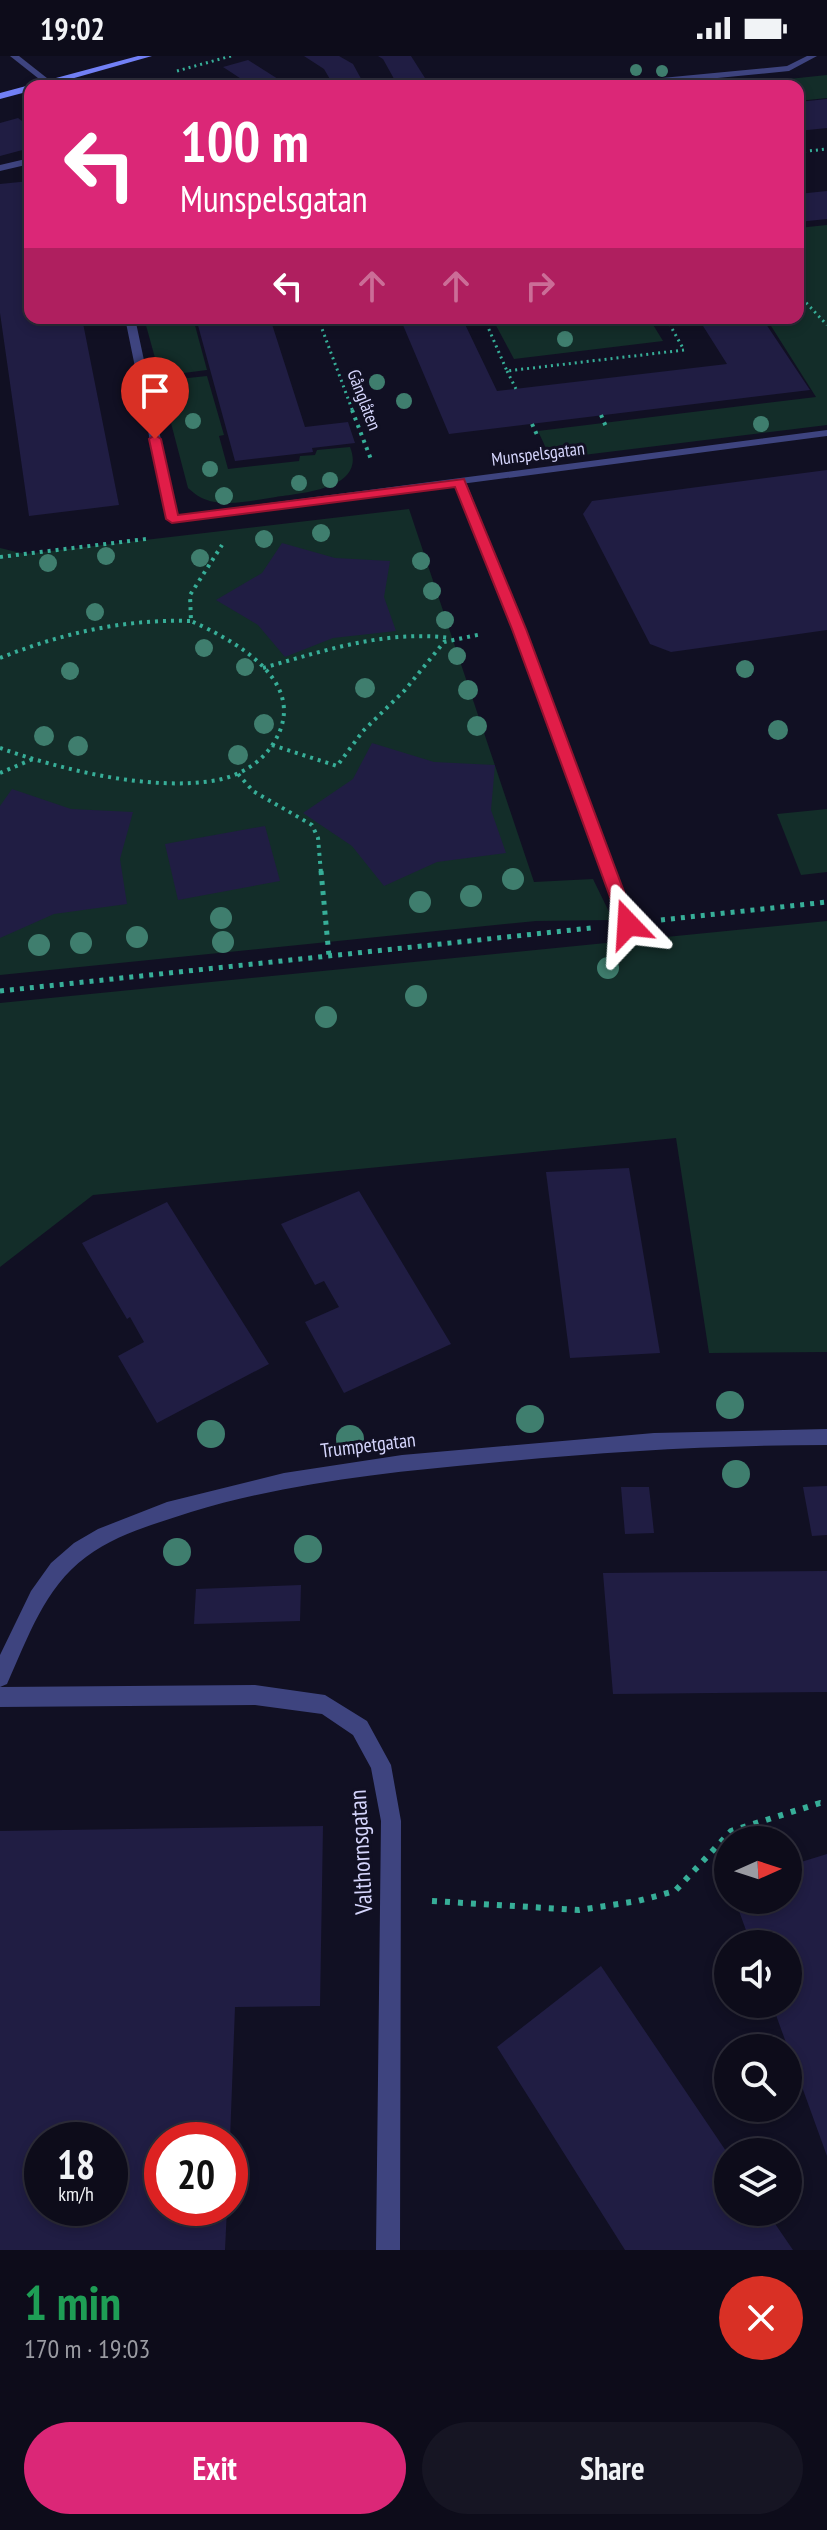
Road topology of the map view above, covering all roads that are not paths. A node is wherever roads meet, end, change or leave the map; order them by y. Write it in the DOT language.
graph roads {
  1 [pos="14,56"];
  2 [pos="148,56"];
  3 [pos="813,56"];
  4 [pos="46,80"];
  5 [pos="65,80"];
  6 [pos="669,80"];
  7 [pos="24,90"];
  8 [pos="0,96"];
  9 [pos="24,162"];
  10 [pos="0,168"];
  11 [pos="131,324"];
  12 [pos="827,433"];
  13 [pos="460,482"];
  14 [pos="628,924"];
  15 [pos="827,1437"];
  16 [pos="0,1677"];
  17 [pos="0,1697"];
  18 [pos="388,2250"];
  1 -- 4 [label="street"];
  2 -- 5 [label="street"];
  3 -- 6 [label="street"];
  7 -- 8 [label="street"];
  9 -- 10 [label="street"];
  11 -- 13 [label="street, Munspelsgatan"];
  12 -- 13 [label="street, Munspelsgatan"];
  13 -- 14 [label="street"];
  15 -- 16 [label="street, Trumpetgatan"];
  17 -- 18 [label="street, Valthornsgatan"];
}
